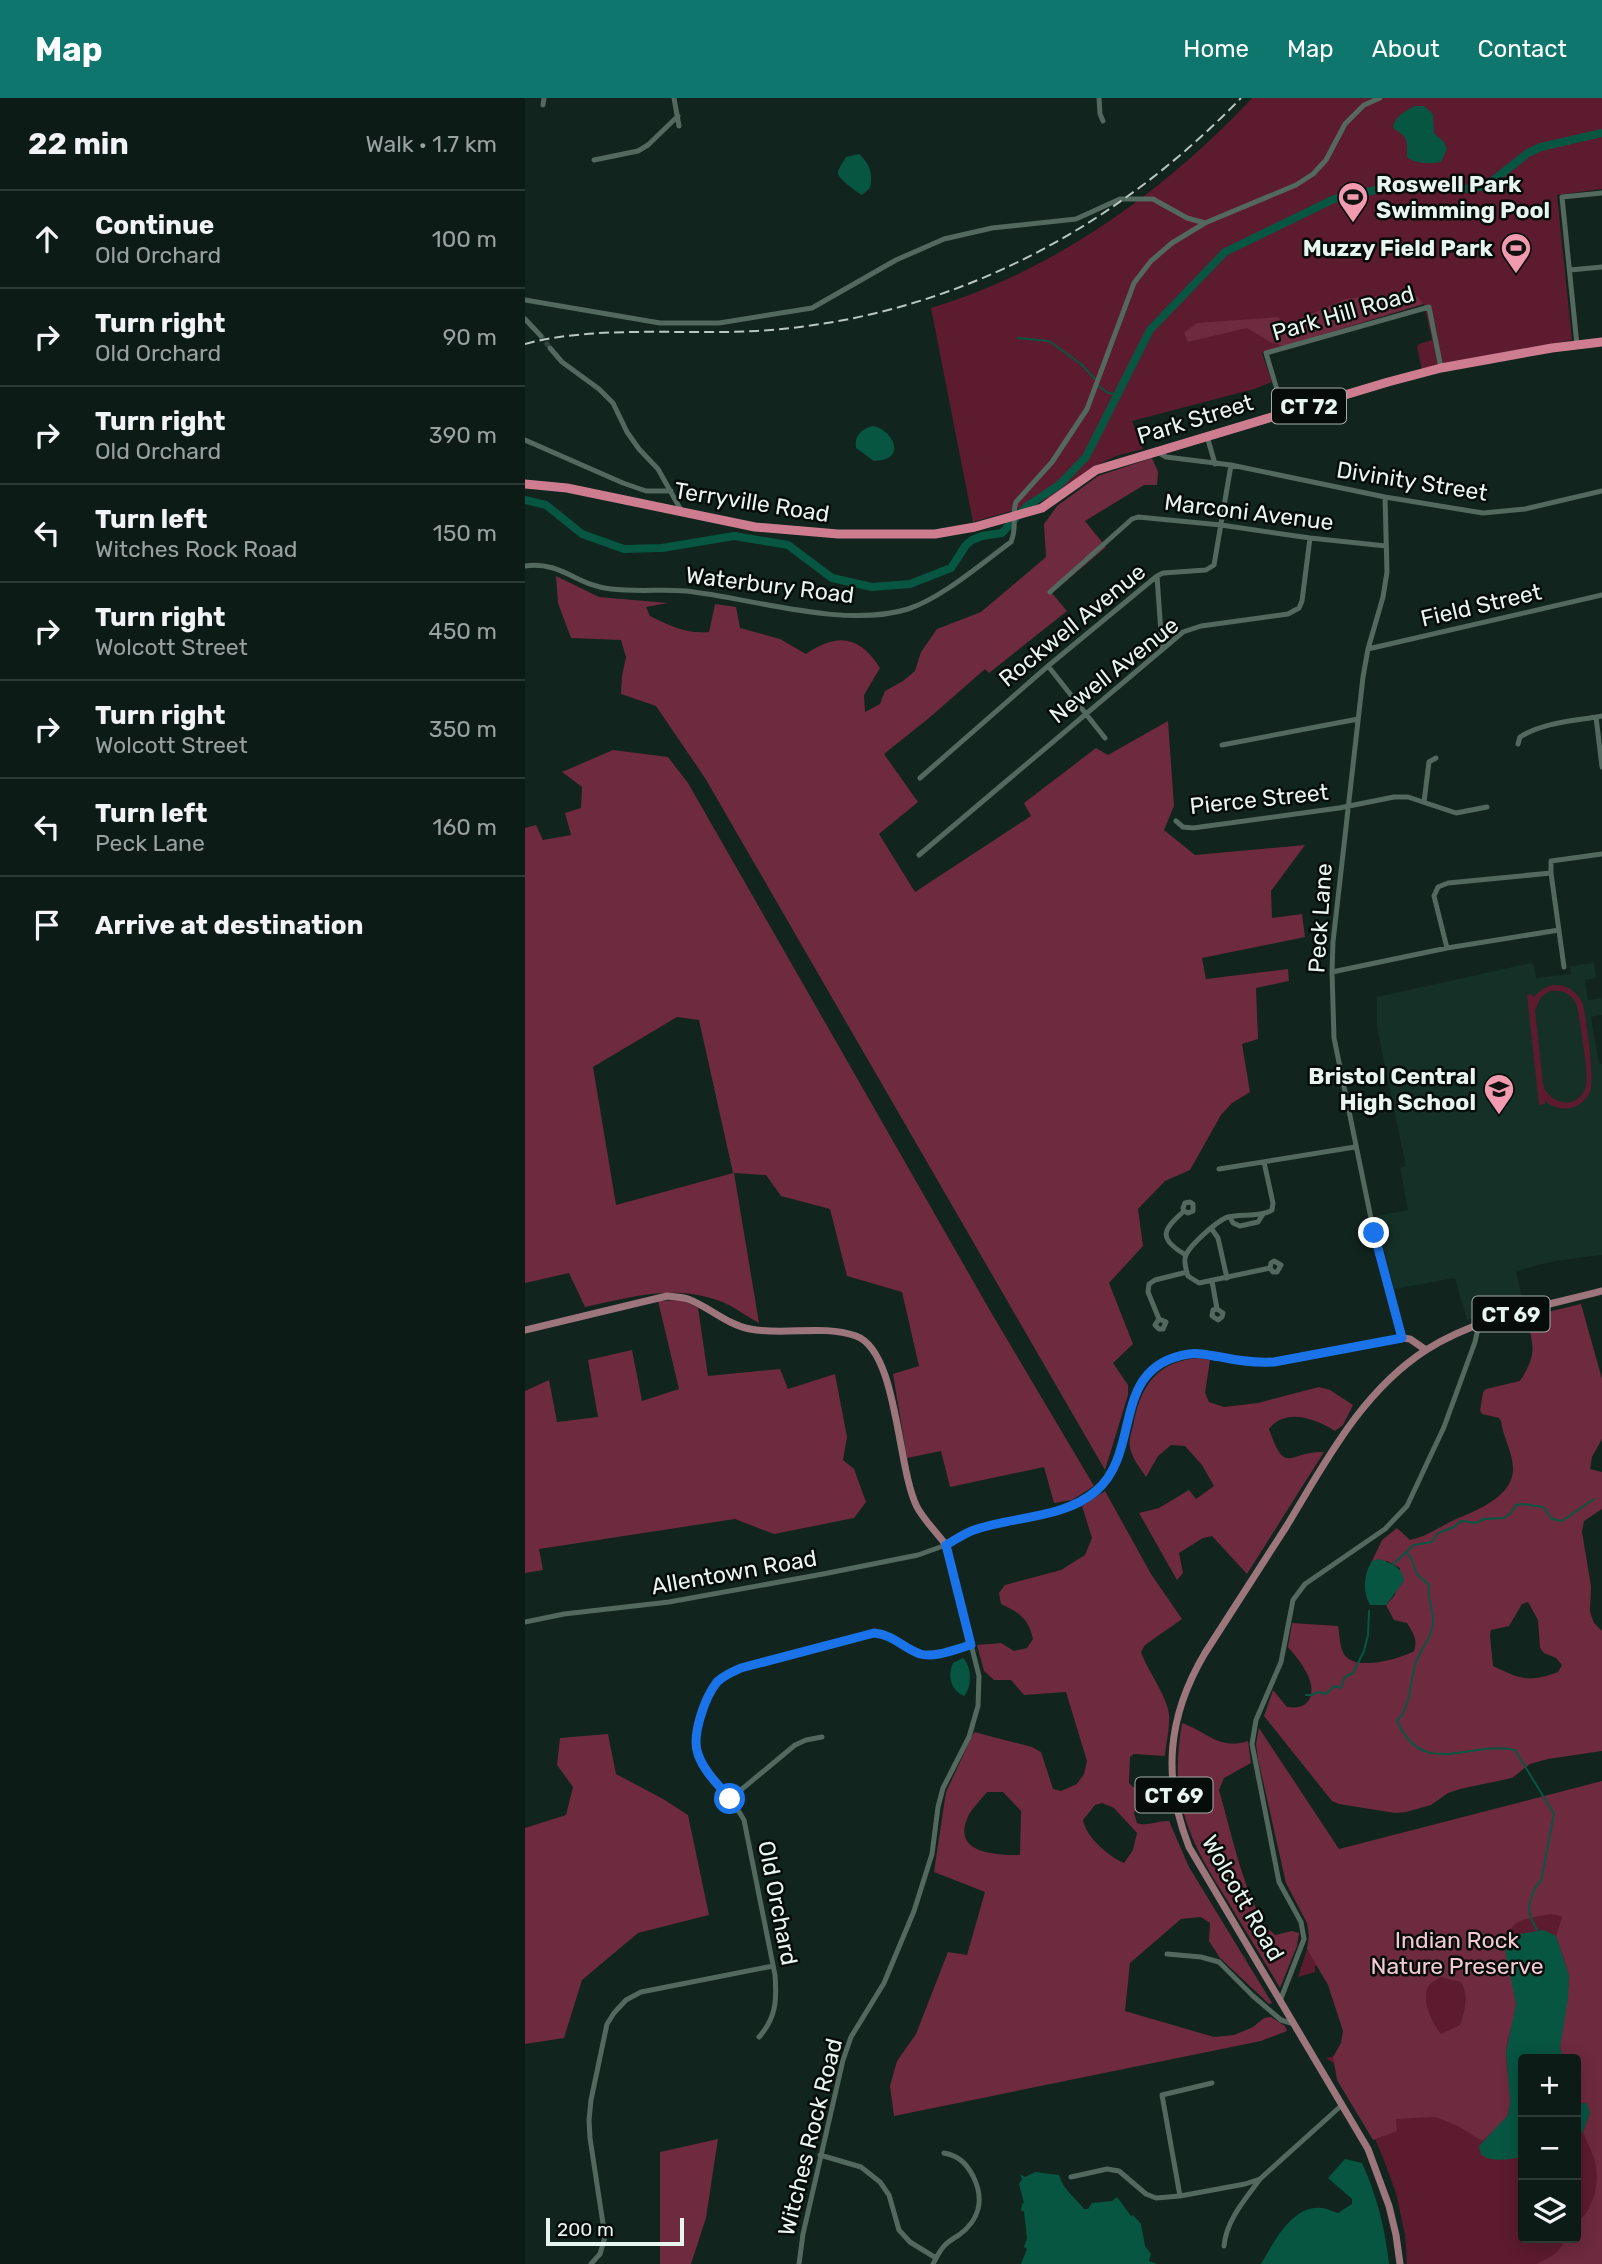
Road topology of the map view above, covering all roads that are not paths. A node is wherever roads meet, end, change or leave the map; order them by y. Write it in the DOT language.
graph roads {
  1 [pos="674,98"];
  2 [pos="1099,98"];
  3 [pos="1380,98"];
  4 [pos="678,116"];
  5 [pos="1103,121"];
  6 [pos="680,126"];
  7 [pos="594,160"];
  8 [pos="1602,193"];
  9 [pos="1205,223"];
  10 [pos="1602,267"];
  11 [pos="1570,270"];
  12 [pos="525,300"];
  13 [pos="525,319"];
  14 [pos="541,336"];
  15 [pos="1602,342"];
  16 [pos="1577,345"];
  17 [pos="550,348"];
  18 [pos="1441,368"];
  19 [pos="1284,413"];
  20 [pos="1207,436"];
  21 [pos="525,440"];
  22 [pos="1156,451"];
  23 [pos="1215,464"];
  24 [pos="1231,465"];
  25 [pos="525,484"];
  26 [pos="671,491"];
  27 [pos="1602,491"];
  28 [pos="1385,497"];
  29 [pos="682,512"];
  30 [pos="1013,516"];
  31 [pos="1221,525"];
  32 [pos="1310,538"];
  33 [pos="1386,546"];
  34 [pos="525,566"];
  35 [pos="1157,576"];
  36 [pos="1050,592"];
  37 [pos="1602,595"];
  38 [pos="1162,648"];
  39 [pos="1368,649"];
  40 [pos="1048,666"];
  41 [pos="1084,714"];
  42 [pos="1599,716"];
  43 [pos="1358,719"];
  44 [pos="1105,738"];
  45 [pos="1518,744"];
  46 [pos="1222,745"];
  47 [pos="1436,758"];
  48 [pos="1602,767"];
  49 [pos="920,778"];
  50 [pos="1424,802"];
  51 [pos="1348,806"];
  52 [pos="1487,807"];
  53 [pos="1175,821"];
  54 [pos="1602,853"];
  55 [pos="919,855"];
  56 [pos="1551,873"];
  57 [pos="1559,930"];
  58 [pos="1447,948"];
  59 [pos="1564,967"];
  60 [pos="1332,972"];
  61 [pos="1355,1147"];
  62 [pos="1264,1162"];
  63 [pos="1219,1169"];
  64 [pos="1184,1211"];
  65 [pos="1263,1214"];
  66 [pos="1230,1217"];
  67 [pos="1211,1228"];
  68 [pos="1186,1255"];
  69 [pos="1270,1268"];
  70 [pos="1187,1272"];
  71 [pos="1227,1278"];
  72 [pos="1212,1281"];
  73 [pos="1602,1291"];
  74 [pos="1217,1309"];
  75 [pos="1159,1318"];
  76 [pos="1479,1324"];
  77 [pos="525,1330"];
  78 [pos="1402,1338"];
  79 [pos="1426,1350"];
  80 [pos="946,1545"];
  81 [pos="525,1622"];
  82 [pos="971,1645"];
  83 [pos="822,1737"];
  84 [pos="730,1799"];
  85 [pos="1167,1954"];
  86 [pos="773,1966"];
  87 [pos="1280,2001"];
  88 [pos="1294,2024"];
  89 [pos="759,2037"];
  90 [pos="1212,2083"];
  91 [pos="1342,2105"];
  92 [pos="944,2153"];
  93 [pos="820,2155"];
  94 [pos="1071,2176"];
  95 [pos="1260,2179"];
  96 [pos="1179,2196"];
  97 [pos="1224,2246"];
  98 [pos="935,2261"];
  99 [pos="591,2264"];
  100 [pos="799,2264"];
  101 [pos="1400,2264"];
  1 -- 4 [label="street"];
  2 -- 5 [label="street"];
  3 -- 9 [label="street"];
  4 -- 6 [label="street"];
  4 -- 7 [label="street"];
  8 -- 11 [label="street"];
  9 -- 12 [label="street"];
  9 -- 30 [label="street"];
  10 -- 11 [label="street"];
  11 -- 16 [label="street"];
  13 -- 14 [label="street"];
  15 -- 16 [label="highway, Park Street / CT 72"];
  16 -- 18 [label="highway, Park Street / CT 72"];
  17 -- 26 [label="street"];
  18 -- 19 [label="highway, Park Street / CT 72"];
  18 -- 19 [label="street, Park Hill Road"];
  19 -- 20 [label="highway, Park Street / CT 72"];
  20 -- 22 [label="highway, Park Street / CT 72"];
  20 -- 23 [label="street"];
  21 -- 26 [label="street"];
  22 -- 23 [label="street, Divinity Street"];
  22 -- 30 [label="highway, Park Street / CT 72"];
  23 -- 24 [label="street, Divinity Street"];
  24 -- 28 [label="street, Divinity Street"];
  24 -- 31 [label="street, Rockwell Avenue"];
  25 -- 29 [label="highway, Terryville Road / CT 72"];
  26 -- 29 [label="street"];
  27 -- 28 [label="street, Divinity Street"];
  28 -- 33 [label="street, Peck Lane"];
  29 -- 30 [label="highway, Terryville Road / CT 72"];
  30 -- 34 [label="street, Waterbury Road"];
  31 -- 32 [label="street, Marconi Avenue"];
  31 -- 35 [label="street, Rockwell Avenue"];
  31 -- 36 [label="street, Marconi Avenue"];
  32 -- 33 [label="street, Marconi Avenue"];
  32 -- 38 [label="street, Newell Avenue"];
  33 -- 39 [label="street, Peck Lane"];
  35 -- 38 [label="street"];
  35 -- 40 [label="street, Rockwell Avenue"];
  37 -- 39 [label="street, Field Street"];
  38 -- 41 [label="street, Newell Avenue"];
  39 -- 43 [label="street, Peck Lane"];
  40 -- 41 [label="street"];
  40 -- 49 [label="street, Rockwell Avenue"];
  41 -- 44 [label="street"];
  41 -- 55 [label="street, Newell Avenue"];
  42 -- 45 [label="street"];
  42 -- 48 [label="street"];
  43 -- 46 [label="street"];
  43 -- 51 [label="street, Peck Lane"];
  47 -- 50 [label="street"];
  50 -- 51 [label="street, Pierce Street"];
  50 -- 52 [label="street, Pierce Street"];
  51 -- 53 [label="street, Pierce Street"];
  51 -- 60 [label="street, Peck Lane"];
  54 -- 56 [label="street"];
  56 -- 57 [label="street"];
  56 -- 58 [label="street"];
  57 -- 58 [label="street"];
  57 -- 59 [label="street"];
  58 -- 60 [label="street"];
  60 -- 61 [label="street, Peck Lane"];
  61 -- 62 [label="street"];
  61 -- 78 [label="street, Peck Lane"];
  62 -- 63 [label="street"];
  62 -- 65 [label="street"];
  64 -- 68 [label="street"];
  65 -- 66 [label="street"];
  65 -- 66 [label="street"];
  66 -- 67 [label="street"];
  67 -- 68 [label="street"];
  67 -- 71 [label="street"];
  68 -- 70 [label="street"];
  69 -- 71 [label="street"];
  70 -- 72 [label="street"];
  70 -- 75 [label="street"];
  71 -- 72 [label="street"];
  72 -- 74 [label="street"];
  73 -- 76 [label="main road, CT 69"];
  76 -- 79 [label="main road, CT 69"];
  76 -- 87 [label="street"];
  77 -- 80 [label="main road"];
  78 -- 79 [label="main road"];
  78 -- 80 [label="main road"];
  79 -- 87 [label="main road, Wolcott Road / CT 69"];
  80 -- 81 [label="street, Allentown Road"];
  80 -- 82 [label="street, Witches Rock Road"];
  82 -- 84 [label="street, Old Orchard"];
  82 -- 93 [label="street, Witches Rock Road"];
  83 -- 84 [label="street"];
  84 -- 86 [label="street, Old Orchard"];
  85 -- 88 [label="street"];
  86 -- 89 [label="street, Old Orchard"];
  86 -- 99 [label="street"];
  87 -- 88 [label="main road, Wolcott Road / CT 69"];
  88 -- 91 [label="main road, Wolcott Road / CT 69"];
  90 -- 96 [label="street"];
  91 -- 95 [label="street"];
  91 -- 101 [label="main road, Wolcott Road / CT 69"];
  92 -- 98 [label="street"];
  93 -- 98 [label="street"];
  93 -- 100 [label="street, Witches Rock Road"];
  94 -- 96 [label="street"];
  95 -- 96 [label="street"];
  95 -- 97 [label="street"];
}
